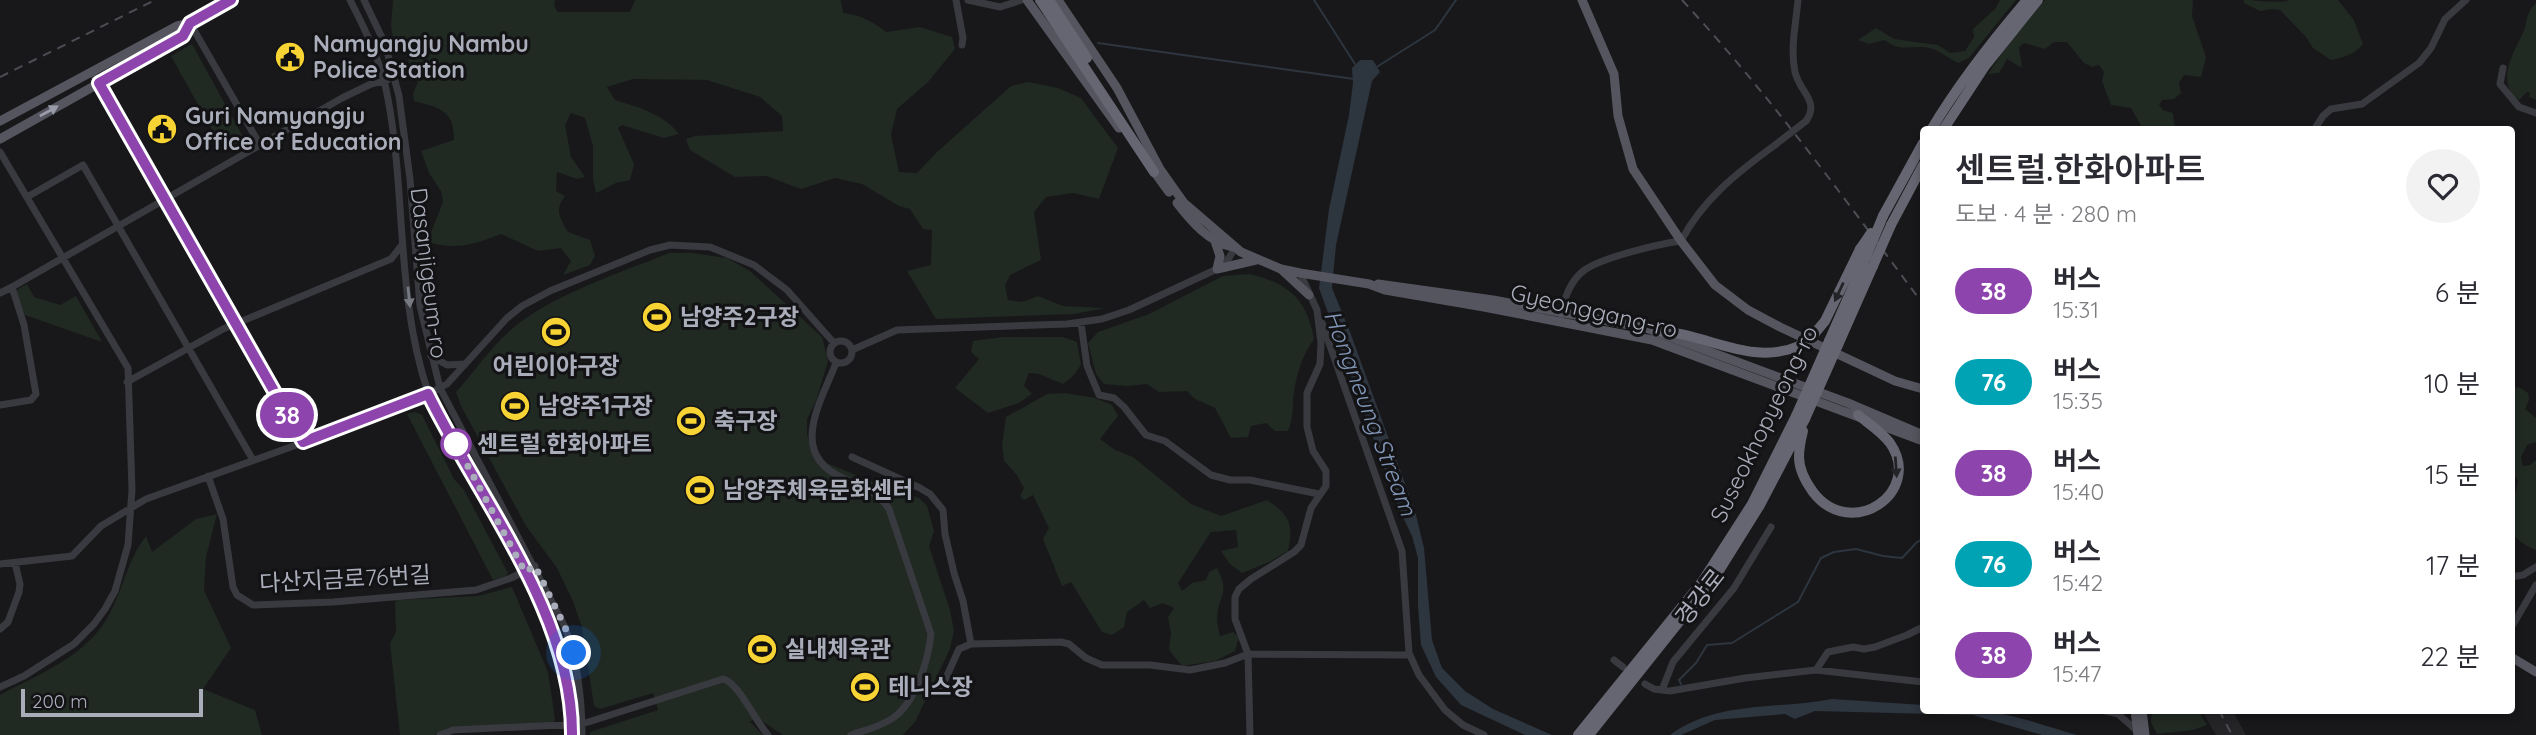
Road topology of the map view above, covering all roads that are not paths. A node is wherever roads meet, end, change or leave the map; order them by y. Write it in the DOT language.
graph roads {
  1 [pos="231,0"];
  2 [pos="350,0"];
  3 [pos="364,0"];
  4 [pos="956,0"];
  5 [pos="968,0"];
  6 [pos="1040,0"];
  7 [pos="1049,0"];
  8 [pos="1058,0"];
  9 [pos="1582,0"];
  10 [pos="1798,0"];
  11 [pos="2027,0"];
  12 [pos="2038,0"];
  13 [pos="2466,0"];
  14 [pos="1019,1"];
  15 [pos="190,23"];
  16 [pos="962,45"];
  17 [pos="2503,68"];
  18 [pos="92,72"];
  19 [pos="395,79"];
  20 [pos="383,81"];
  21 [pos="99,83"];
  22 [pos="2536,113"];
  23 [pos="0,121"];
  24 [pos="1934,126"];
  25 [pos="1946,126"];
  26 [pos="2317,126"];
  27 [pos="0,139"];
  28 [pos="260,145"];
  29 [pos="1920,150"];
  30 [pos="0,152"];
  31 [pos="1920,169"];
  32 [pos="1157,171"];
  33 [pos="27,197"];
  34 [pos="1899,198"];
  35 [pos="164,199"];
  36 [pos="117,225"];
  37 [pos="403,241"];
  38 [pos="1214,241"];
  39 [pos="1681,241"];
  40 [pos="1235,248"];
  41 [pos="63,257"];
  42 [pos="1866,257"];
  43 [pos="1256,260"];
  44 [pos="385,262"];
  45 [pos="1217,269"];
  46 [pos="1281,269"];
  47 [pos="406,274"];
  48 [pos="1300,274"];
  49 [pos="12,287"];
  50 [pos="0,293"];
  51 [pos="1309,295"];
  52 [pos="1317,310"];
  53 [pos="1561,317"];
  54 [pos="1080,323"];
  55 [pos="234,324"];
  56 [pos="1656,331"];
  57 [pos="834,343"];
  58 [pos="188,349"];
  59 [pos="852,350"];
  60 [pos="431,356"];
  61 [pos="466,363"];
  62 [pos="836,363"];
  63 [pos="127,382"];
  64 [pos="440,388"];
  65 [pos="1920,388"];
  66 [pos="428,394"];
  67 [pos="0,405"];
  68 [pos="1858,415"];
  69 [pos="1800,417"];
  70 [pos="1920,434"];
  71 [pos="1920,440"];
  72 [pos="303,442"];
  73 [pos="852,457"];
  74 [pos="253,460"];
  75 [pos="208,476"];
  76 [pos="1319,494"];
  77 [pos="132,508"];
  78 [pos="1771,527"];
  79 [pos="15,563"];
  80 [pos="0,564"];
  81 [pos="535,566"];
  82 [pos="2536,567"];
  83 [pos="525,572"];
  84 [pos="2515,576"];
  85 [pos="2536,585"];
  86 [pos="2515,621"];
  87 [pos="0,629"];
  88 [pos="1920,629"];
  89 [pos="971,644"];
  90 [pos="1248,654"];
  91 [pos="1410,655"];
  92 [pos="2515,659"];
  93 [pos="1614,660"];
  94 [pos="1623,667"];
  95 [pos="1816,670"];
  96 [pos="2536,672"];
  97 [pos="1920,682"];
  98 [pos="1645,684"];
  99 [pos="0,687"];
  100 [pos="941,689"];
  101 [pos="1662,690"];
  102 [pos="1607,707"];
  103 [pos="2122,714"];
  104 [pos="2136,714"];
  105 [pos="2142,714"];
  106 [pos="582,724"];
  107 [pos="572,725"];
  108 [pos="2140,734"];
  109 [pos="440,735"];
  110 [pos="572,735"];
  111 [pos="582,735"];
  112 [pos="768,735"];
  113 [pos="851,735"];
  114 [pos="1250,735"];
  115 [pos="1484,735"];
  116 [pos="1578,735"];
  117 [pos="1589,735"];
  1 -- 15 [label="main road"];
  2 -- 20 [label="street, Dasanjigeum-ro"];
  3 -- 19 [label="street, Dasanjigeum-ro"];
  4 -- 16 [label="street"];
  5 -- 14 [label="street"];
  6 -- 32 [label="highway"];
  7 -- 32 [label="highway"];
  8 -- 32 [label="main road, Gyeonggang-ro"];
  9 -- 39 [label="main road"];
  10 -- 39 [label="street, bridge"];
  11 -- 24 [label="highway"];
  12 -- 25 [label="highway"];
  13 -- 26 [label="street"];
  14 -- 32 [label="main road, Gyeonggang-ro"];
  15 -- 18 [label="main road"];
  15 -- 21 [label="main road"];
  15 -- 28 [label="street"];
  17 -- 22 [label="street"];
  18 -- 21 [label="street"];
  18 -- 23 [label="main road"];
  19 -- 20 [label="street"];
  19 -- 60 [label="street, Dasanjigeum-ro"];
  20 -- 28 [label="street"];
  20 -- 37 [label="street, Dasanjigeum-ro"];
  27 -- 21 [label="main road, one-way"];
  21 -- 35 [label="street"];
  28 -- 35 [label="street"];
  29 -- 34 [label="highway, Suseokhopyeong-ro"];
  30 -- 33 [label="street"];
  31 -- 34 [label="highway, Suseokhopyeong-ro"];
  32 -- 38 [label="main road, Gyeonggang-ro"];
  32 -- 40 [label="main road, Gyeonggang-ro"];
  33 -- 36 [label="street"];
  33 -- 41 [label="street"];
  34 -- 42 [label="highway, Suseokhopyeong-ro, bridge"];
  34 -- 42 [label="highway, Suseokhopyeong-ro, bridge"];
  35 -- 36 [label="street"];
  35 -- 55 [label="street"];
  36 -- 41 [label="street"];
  36 -- 58 [label="street"];
  37 -- 44 [label="street"];
  37 -- 47 [label="street, Dasanjigeum-ro"];
  38 -- 40 [label="main road, Gyeonggang-ro"];
  38 -- 45 [label="main road"];
  39 -- 53 [label="street"];
  39 -- 65 [label="main road"];
  40 -- 43 [label="main road, Gyeonggang-ro"];
  40 -- 45 [label="street"];
  41 -- 49 [label="street"];
  41 -- 63 [label="street"];
  42 -- 56 [label="highway, one-way, bridge"];
  42 -- 69 [label="highway, Suseokhopyeong-ro, bridge"];
  43 -- 45 [label="main road"];
  43 -- 46 [label="main road, Gyeonggang-ro"];
  44 -- 47 [label="street"];
  44 -- 55 [label="street"];
  45 -- 54 [label="street"];
  46 -- 48 [label="main road, Gyeonggang-ro"];
  46 -- 51 [label="main road"];
  47 -- 66 [label="street, Dasanjigeum-ro, one-way"];
  48 -- 51 [label="street"];
  48 -- 53 [label="main road, Gyeonggang-ro"];
  49 -- 50 [label="street"];
  49 -- 67 [label="street"];
  51 -- 52 [label="street"];
  52 -- 76 [label="street"];
  52 -- 91 [label="street"];
  53 -- 56 [label="main road, Gyeonggang-ro"];
  53 -- 68 [label="main road, Gyeonggang-ro"];
  54 -- 59 [label="street"];
  54 -- 76 [label="street"];
  55 -- 58 [label="street"];
  55 -- 72 [label="street"];
  56 -- 70 [label="main road, Gyeonggang-ro"];
  57 -- 59 [label="street"];
  57 -- 61 [label="street"];
  57 -- 62 [label="street"];
  58 -- 63 [label="street"];
  58 -- 74 [label="street"];
  59 -- 62 [label="street"];
  60 -- 61 [label="street"];
  60 -- 64 [label="street, Dasanjigeum-ro"];
  61 -- 64 [label="street"];
  62 -- 113 [label="street"];
  63 -- 77 [label="street"];
  64 -- 66 [label="street"];
  64 -- 81 [label="street, Dasanjigeum-ro"];
  66 -- 72 [label="street"];
  66 -- 83 [label="street, Dasanjigeum-ro"];
  68 -- 69 [label="highway, one-way"];
  68 -- 71 [label="main road, Gyeonggang-ro"];
  69 -- 102 [label="highway, Suseokhopyeong-ro"];
  72 -- 74 [label="street"];
  73 -- 89 [label="street"];
  74 -- 75 [label="street"];
  75 -- 77 [label="street"];
  75 -- 83 [label="street, 다산지금로76번길"];
  76 -- 90 [label="street"];
  77 -- 79 [label="street"];
  77 -- 99 [label="street"];
  78 -- 101 [label="street, 경강로"];
  79 -- 80 [label="street"];
  79 -- 87 [label="street"];
  81 -- 83 [label="street, 다산지금로76번길"];
  81 -- 106 [label="street, Dasanjigeum-ro"];
  82 -- 84 [label="street"];
  83 -- 107 [label="street, Dasanjigeum-ro"];
  85 -- 86 [label="street"];
  88 -- 95 [label="street"];
  89 -- 90 [label="street"];
  89 -- 100 [label="street"];
  90 -- 91 [label="street"];
  90 -- 114 [label="street"];
  91 -- 115 [label="street"];
  92 -- 96 [label="main road"];
  93 -- 94 [label="street"];
  95 -- 97 [label="street"];
  95 -- 101 [label="street"];
  98 -- 101 [label="street"];
  102 -- 116 [label="highway, Suseokhopyeong-ro"];
  102 -- 117 [label="highway, Suseokhopyeong-ro"];
  103 -- 108 [label="street"];
  104 -- 108 [label="main road"];
  105 -- 108 [label="main road"];
  106 -- 107 [label="street"];
  106 -- 111 [label="street, Dasanjigeum-ro"];
  106 -- 112 [label="street"];
  107 -- 109 [label="street"];
  107 -- 110 [label="street, Dasanjigeum-ro"];
}
